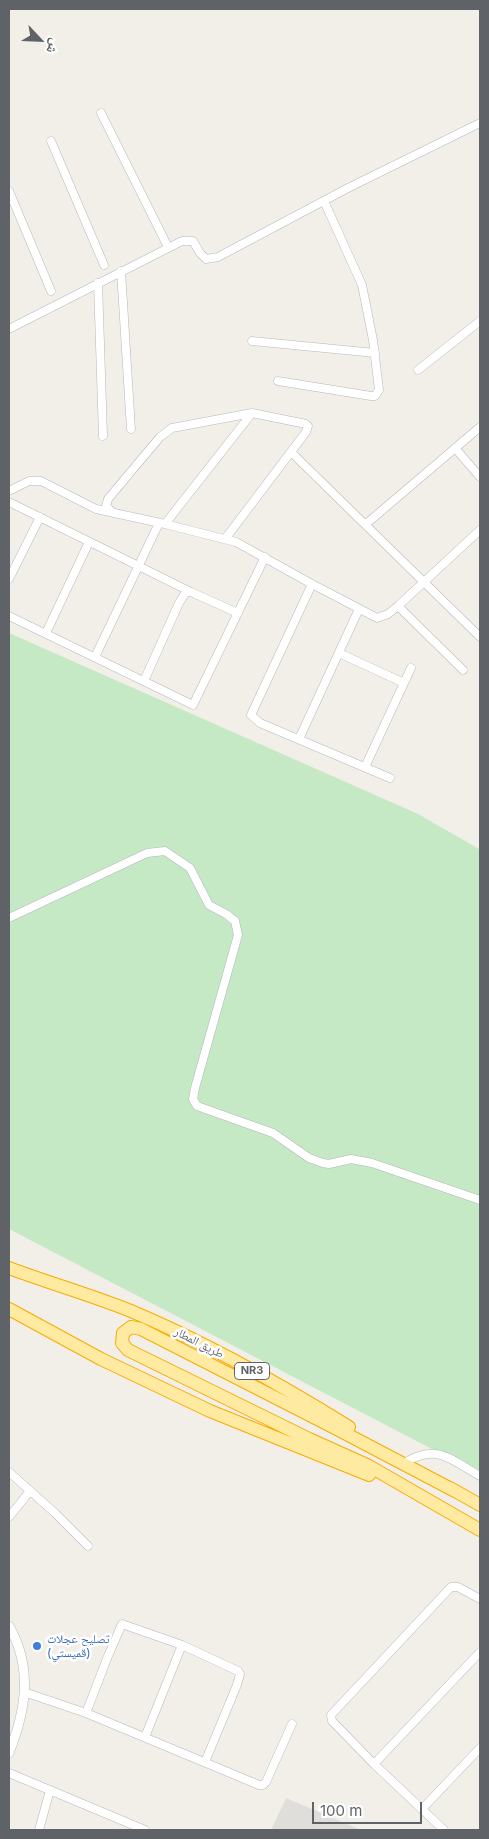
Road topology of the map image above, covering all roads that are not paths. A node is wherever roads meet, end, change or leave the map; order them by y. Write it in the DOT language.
graph roads {
  1 [pos="101,113"];
  2 [pos="480,123"];
  3 [pos="51,141"];
  4 [pos="9,191"];
  5 [pos="324,201"];
  6 [pos="168,248"];
  7 [pos="104,265"];
  8 [pos="121,272"];
  9 [pos="98,283"];
  10 [pos="51,291"];
  11 [pos="480,321"];
  12 [pos="9,329"];
  13 [pos="252,341"];
  14 [pos="375,353"];
  15 [pos="418,370"];
  16 [pos="278,381"];
  17 [pos="252,413"];
  18 [pos="480,427"];
  19 [pos="131,429"];
  20 [pos="103,436"];
  21 [pos="455,448"];
  22 [pos="291,452"];
  23 [pos="480,476"];
  24 [pos="9,491"];
  25 [pos="9,502"];
  26 [pos="113,513"];
  27 [pos="40,517"];
  28 [pos="162,524"];
  29 [pos="366,524"];
  30 [pos="480,530"];
  31 [pos="225,539"];
  32 [pos="89,542"];
  33 [pos="265,557"];
  34 [pos="138,566"];
  35 [pos="9,579"];
  36 [pos="425,582"];
  37 [pos="312,584"];
  38 [pos="191,592"];
  39 [pos="398,606"];
  40 [pos="359,609"];
  41 [pos="238,613"];
  42 [pos="9,616"];
  43 [pos="46,633"];
  44 [pos="479,634"];
  45 [pos="339,653"];
  46 [pos="95,657"];
  47 [pos="411,668"];
  48 [pos="463,670"];
  49 [pos="144,681"];
  50 [pos="404,683"];
  51 [pos="298,739"];
  52 [pos="365,767"];
  53 [pos="390,778"];
  54 [pos="9,918"];
  55 [pos="480,1200"];
  56 [pos="9,1268"];
  57 [pos="9,1309"];
  58 [pos="408,1461"];
  59 [pos="9,1472"];
  60 [pos="480,1476"];
  61 [pos="30,1491"];
  62 [pos="455,1491"];
  63 [pos="480,1505"];
  64 [pos="9,1517"];
  65 [pos="480,1530"];
  66 [pos="88,1546"];
  67 [pos="480,1600"];
  68 [pos="9,1626"];
  69 [pos="182,1645"];
  70 [pos="480,1652"];
  71 [pos="24,1692"];
  72 [pos="86,1713"];
  73 [pos="292,1724"];
  74 [pos="145,1737"];
  75 [pos="10,1748"];
  76 [pos="480,1748"];
  77 [pos="204,1762"];
  78 [pos="374,1764"];
  79 [pos="9,1772"];
  80 [pos="50,1790"];
  81 [pos="422,1809"];
  82 [pos="129,1827"];
  83 [pos="39,1830"];
  84 [pos="145,1830"];
  85 [pos="444,1830"];
  1 -- 6 [label="street"];
  2 -- 5 [label="street"];
  3 -- 7 [label="street"];
  4 -- 10 [label="street"];
  5 -- 6 [label="street"];
  5 -- 14 [label="street"];
  6 -- 8 [label="street"];
  8 -- 9 [label="street"];
  8 -- 19 [label="street"];
  9 -- 12 [label="street"];
  9 -- 20 [label="street"];
  11 -- 15 [label="street"];
  13 -- 14 [label="street"];
  14 -- 16 [label="street"];
  17 -- 22 [label="street"];
  17 -- 26 [label="street"];
  17 -- 28 [label="street"];
  18 -- 21 [label="street"];
  21 -- 23 [label="street"];
  21 -- 29 [label="street"];
  22 -- 29 [label="street"];
  22 -- 31 [label="street"];
  24 -- 26 [label="street"];
  25 -- 27 [label="street"];
  26 -- 28 [label="street"];
  27 -- 32 [label="street"];
  27 -- 35 [label="street"];
  28 -- 31 [label="street"];
  28 -- 34 [label="street"];
  29 -- 36 [label="street"];
  30 -- 36 [label="street"];
  31 -- 33 [label="street"];
  32 -- 34 [label="street"];
  32 -- 43 [label="street"];
  33 -- 37 [label="street"];
  33 -- 41 [label="street"];
  34 -- 38 [label="street"];
  34 -- 46 [label="street"];
  36 -- 39 [label="street"];
  36 -- 44 [label="street"];
  37 -- 40 [label="street"];
  37 -- 51 [label="street"];
  38 -- 41 [label="street"];
  38 -- 49 [label="street"];
  39 -- 40 [label="street"];
  39 -- 48 [label="street"];
  40 -- 45 [label="street"];
  41 -- 49 [label="street"];
  42 -- 43 [label="street"];
  43 -- 46 [label="street"];
  45 -- 50 [label="street"];
  45 -- 51 [label="street"];
  46 -- 49 [label="street"];
  47 -- 50 [label="street"];
  50 -- 52 [label="street"];
  51 -- 52 [label="street"];
  52 -- 53 [label="street"];
  54 -- 55 [label="street"];
  56 -- 58 [label="highway, طريق المطار / NR3"];
  57 -- 65 [label="highway"];
  58 -- 60 [label="street"];
  58 -- 62 [label="highway, طريق المطار / NR3"];
  59 -- 61 [label="street"];
  61 -- 64 [label="street"];
  61 -- 66 [label="street"];
  62 -- 63 [label="highway, طريق المطار / NR3"];
  62 -- 65 [label="highway"];
  67 -- 78 [label="street"];
  68 -- 71 [label="street"];
  69 -- 72 [label="street"];
  69 -- 74 [label="street"];
  69 -- 77 [label="street"];
  70 -- 78 [label="street"];
  71 -- 72 [label="street"];
  71 -- 75 [label="street"];
  72 -- 74 [label="street"];
  73 -- 77 [label="street"];
  74 -- 77 [label="street"];
  76 -- 81 [label="street"];
  78 -- 81 [label="street"];
  79 -- 80 [label="street"];
  80 -- 82 [label="street"];
  80 -- 83 [label="street"];
  81 -- 85 [label="street"];
  82 -- 84 [label="street"];
}
